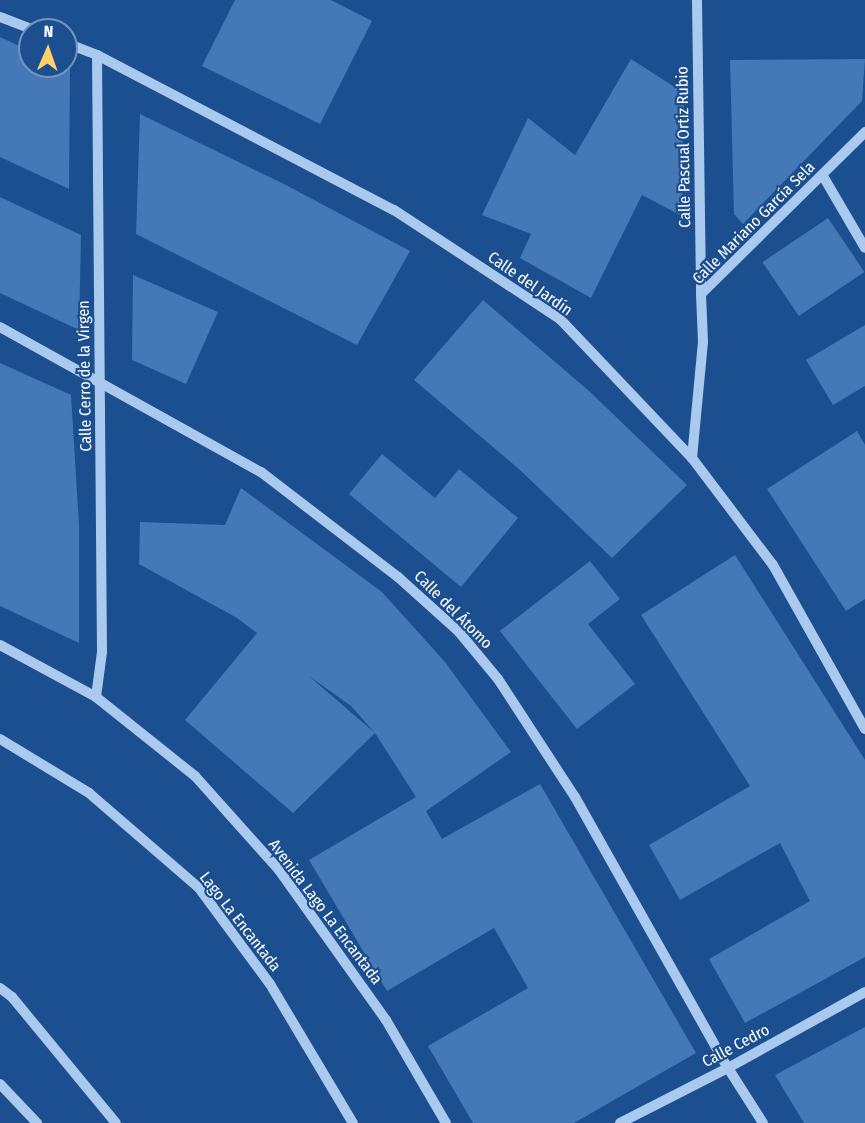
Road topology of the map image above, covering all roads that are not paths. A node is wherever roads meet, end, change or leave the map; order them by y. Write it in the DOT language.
graph roads {
  1 [pos="697,0"];
  2 [pos="0,17"];
  3 [pos="18,24"];
  4 [pos="78,48"];
  5 [pos="97,55"];
  6 [pos="865,132"];
  7 [pos="823,176"];
  8 [pos="865,248"];
  9 [pos="701,294"];
  10 [pos="0,327"];
  11 [pos="100,381"];
  12 [pos="692,458"];
  13 [pos="0,645"];
  14 [pos="96,697"];
  15 [pos="865,729"];
  16 [pos="0,739"];
  17 [pos="0,988"];
  18 [pos="865,992"];
  19 [pos="728,1068"];
  20 [pos="0,1084"];
  21 [pos="37,1123"];
  22 [pos="116,1123"];
  23 [pos="353,1123"];
  24 [pos="446,1123"];
  25 [pos="620,1123"];
  26 [pos="763,1123"];
  1 -- 9 [label="street, Calle Pascual Ortiz Rubio"];
  2 -- 3 [label="street"];
  4 -- 5 [label="street, Calle del Jardín"];
  5 -- 11 [label="street, Calle Cerro de la Virgen"];
  5 -- 12 [label="street, Calle del Jardín"];
  6 -- 7 [label="street, Calle Mariano García Sela"];
  7 -- 8 [label="street"];
  7 -- 9 [label="street, Calle Mariano García Sela"];
  9 -- 12 [label="street, Calle Mariano García Sela"];
  10 -- 11 [label="street, Calle del Átomo"];
  11 -- 14 [label="street, Calle Cerro de la Virgen"];
  11 -- 19 [label="street, Calle del Átomo"];
  12 -- 15 [label="street, Calle del Jardín"];
  13 -- 14 [label="street, Avenida Lago La Encantada"];
  14 -- 24 [label="street, Avenida Lago La Encantada"];
  16 -- 23 [label="street, Lago La Encantada"];
  17 -- 22 [label="street"];
  18 -- 19 [label="street, Calle Cedro"];
  19 -- 25 [label="street, Calle Cedro"];
  19 -- 26 [label="street, Calle del Átomo"];
  20 -- 21 [label="street"];
}
